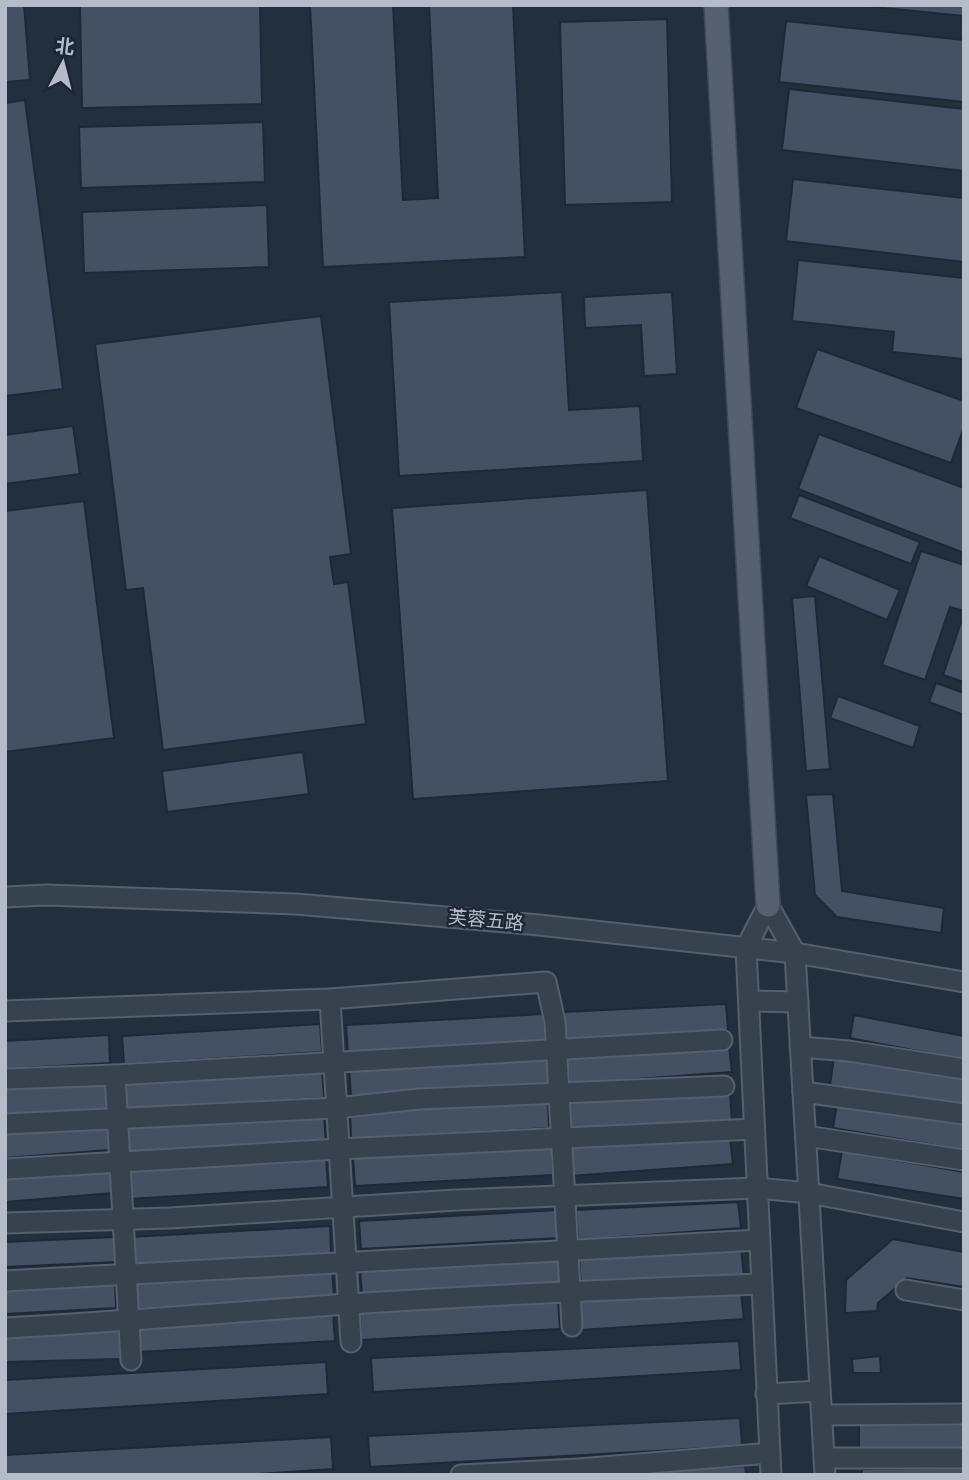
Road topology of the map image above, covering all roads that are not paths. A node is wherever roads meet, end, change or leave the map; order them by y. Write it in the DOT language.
graph roads {
  1 [pos="716,5"];
  2 [pos="5,897"];
  3 [pos="768,905"];
  4 [pos="746,948"];
  5 [pos="795,953"];
  6 [pos="964,982"];
  7 [pos="330,999"];
  8 [pos="749,1000"];
  9 [pos="798,1002"];
  10 [pos="5,1011"];
  11 [pos="722,1040"];
  12 [pos="800,1047"];
  13 [pos="556,1049"];
  14 [pos="333,1062"];
  15 [pos="964,1069"];
  16 [pos="115,1075"];
  17 [pos="5,1079"];
  18 [pos="724,1086"];
  19 [pos="803,1092"];
  20 [pos="559,1093"];
  21 [pos="336,1108"];
  22 [pos="964,1114"];
  23 [pos="118,1119"];
  24 [pos="5,1124"];
  25 [pos="754,1129"];
  26 [pos="806,1136"];
  27 [pos="561,1138"];
  28 [pos="338,1149"];
  29 [pos="964,1160"];
  30 [pos="120,1162"];
  31 [pos="5,1169"];
  32 [pos="757,1188"];
  33 [pos="809,1193"];
  34 [pos="564,1196"];
  35 [pos="342,1207"];
  36 [pos="123,1219"];
  37 [pos="964,1222"];
  38 [pos="5,1223"];
  39 [pos="759,1240"];
  40 [pos="568,1249"];
  41 [pos="345,1262"];
  42 [pos="126,1274"];
  43 [pos="5,1281"];
  44 [pos="761,1284"];
  45 [pos="906,1290"];
  46 [pos="570,1291"];
  47 [pos="964,1300"];
  48 [pos="348,1304"];
  49 [pos="128,1322"];
  50 [pos="572,1326"];
  51 [pos="5,1328"];
  52 [pos="351,1342"];
  53 [pos="131,1360"];
  54 [pos="820,1391"];
  55 [pos="766,1394"];
  56 [pos="964,1414"];
  57 [pos="822,1415"];
  58 [pos="769,1453"];
  59 [pos="964,1458"];
  60 [pos="825,1466"];
  61 [pos="579,1472"];
  62 [pos="461,1475"];
  63 [pos="771,1475"];
  1 -- 3 [label="main road"];
  2 -- 4 [label="street, 芙蓉五路"];
  3 -- 4 [label="street"];
  3 -- 5 [label="street"];
  4 -- 5 [label="street, 芙蓉五路"];
  4 -- 8 [label="street"];
  5 -- 6 [label="street, 芙蓉五路"];
  5 -- 9 [label="street"];
  7 -- 10 [label="street"];
  7 -- 13 [label="street"];
  7 -- 14 [label="street"];
  8 -- 9 [label="street"];
  8 -- 25 [label="street"];
  9 -- 12 [label="street"];
  11 -- 13 [label="street"];
  12 -- 15 [label="street"];
  12 -- 19 [label="street"];
  13 -- 14 [label="street"];
  13 -- 20 [label="street"];
  14 -- 16 [label="street"];
  14 -- 21 [label="street"];
  16 -- 17 [label="street"];
  16 -- 23 [label="street"];
  18 -- 20 [label="street"];
  19 -- 22 [label="street"];
  19 -- 26 [label="street"];
  20 -- 21 [label="street"];
  20 -- 27 [label="street"];
  21 -- 23 [label="street"];
  21 -- 28 [label="street"];
  23 -- 24 [label="street"];
  23 -- 30 [label="street"];
  25 -- 27 [label="street"];
  25 -- 32 [label="street"];
  26 -- 29 [label="street"];
  26 -- 33 [label="street"];
  27 -- 28 [label="street"];
  27 -- 34 [label="street"];
  28 -- 30 [label="street"];
  28 -- 35 [label="street"];
  30 -- 31 [label="street"];
  30 -- 36 [label="street"];
  32 -- 33 [label="street"];
  32 -- 34 [label="street"];
  32 -- 39 [label="street"];
  33 -- 37 [label="street"];
  33 -- 54 [label="street"];
  34 -- 35 [label="street"];
  34 -- 40 [label="street"];
  35 -- 36 [label="street"];
  35 -- 41 [label="street"];
  36 -- 38 [label="street"];
  36 -- 42 [label="street"];
  39 -- 40 [label="street"];
  39 -- 44 [label="street"];
  40 -- 41 [label="street"];
  40 -- 46 [label="street"];
  41 -- 42 [label="street"];
  41 -- 48 [label="street"];
  42 -- 43 [label="street"];
  42 -- 49 [label="street"];
  44 -- 46 [label="street"];
  44 -- 55 [label="street"];
  45 -- 47 [label="street"];
  46 -- 48 [label="street"];
  46 -- 50 [label="street"];
  48 -- 49 [label="street"];
  48 -- 52 [label="street"];
  49 -- 51 [label="street"];
  49 -- 53 [label="street"];
  54 -- 55 [label="street"];
  54 -- 57 [label="street"];
  55 -- 58 [label="street"];
  56 -- 57 [label="street"];
  57 -- 60 [label="street"];
  58 -- 61 [label="street"];
  58 -- 63 [label="street"];
  59 -- 60 [label="street"];
  61 -- 62 [label="street"];
}
